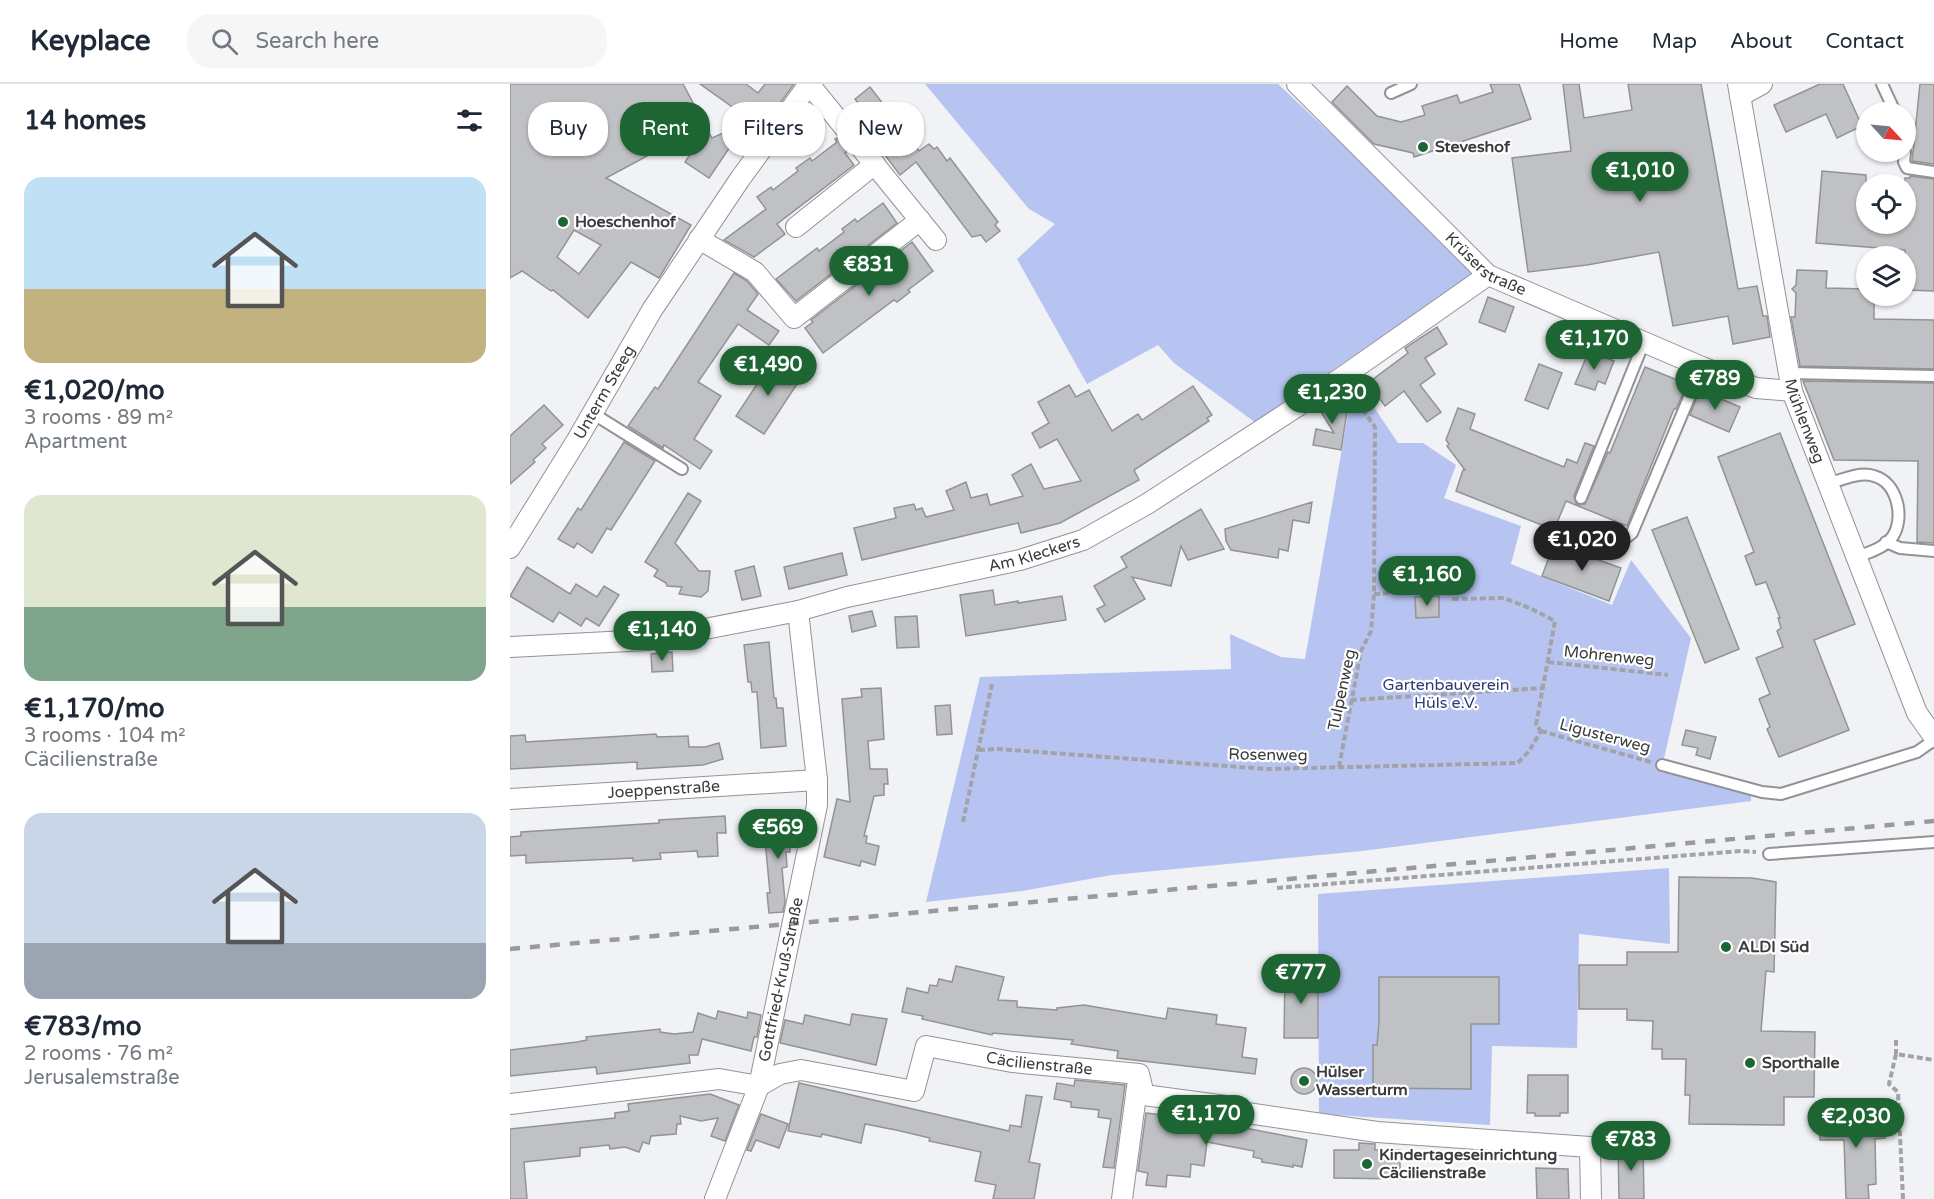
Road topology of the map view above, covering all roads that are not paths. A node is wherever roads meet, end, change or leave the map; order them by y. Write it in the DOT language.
graph roads {
  1 [pos="809,84"];
  2 [pos="1297,84"];
  3 [pos="1411,84"];
  4 [pos="1762,84"];
  5 [pos="1882,84"];
  6 [pos="1739,90"];
  7 [pos="1391,93"];
  8 [pos="1890,102"];
  9 [pos="1905,162"];
  10 [pos="874,164"];
  11 [pos="1934,172"];
  12 [pos="920,220"];
  13 [pos="796,227"];
  14 [pos="699,239"];
  15 [pos="936,240"];
  16 [pos="1488,275"];
  17 [pos="1644,342"];
  18 [pos="1702,367"];
  19 [pos="1934,376"];
  20 [pos="1790,382"];
  21 [pos="592,414"];
  22 [pos="682,469"];
  23 [pos="1828,484"];
  24 [pos="1581,498"];
  25 [pos="1605,542"];
  26 [pos="1886,542"];
  27 [pos="510,548"];
  28 [pos="1934,551"];
  29 [pos="1857,557"];
  30 [pos="798,611"];
  31 [pos="510,647"];
  32 [pos="1934,738"];
  33 [pos="1662,765"];
  34 [pos="817,780"];
  35 [pos="510,799"];
  36 [pos="1934,842"];
  37 [pos="1769,854"];
  38 [pos="1139,1074"];
  39 [pos="759,1086"];
  40 [pos="510,1104"];
  41 [pos="715,1199"];
  42 [pos="1122,1199"];
  43 [pos="1591,1199"];
  1 -- 10 [label="street, Unterm Steeg"];
  1 -- 14 [label="street, Unterm Steeg"];
  2 -- 16 [label="street, Krüserstraße"];
  3 -- 7 [label="lane"];
  4 -- 6 [label="street"];
  5 -- 8 [label="lane"];
  6 -- 20 [label="street, Mühlenweg"];
  9 -- 11 [label="lane"];
  10 -- 12 [label="street, Unterm Steeg"];
  10 -- 13 [label="street"];
  12 -- 14 [label="street"];
  12 -- 15 [label="street, Unterm Steeg"];
  14 -- 21 [label="street, Unterm Steeg"];
  16 -- 17 [label="street, Krüserstraße"];
  16 -- 30 [label="street, Am Kleckers"];
  17 -- 18 [label="street, Krüserstraße"];
  17 -- 24 [label="lane"];
  18 -- 20 [label="street, Krüserstraße"];
  18 -- 25 [label="lane"];
  19 -- 20 [label="lane"];
  20 -- 23 [label="street, Mühlenweg"];
  21 -- 22 [label="lane"];
  21 -- 27 [label="street, Unterm Steeg"];
  23 -- 26 [label="lane"];
  23 -- 29 [label="street, Mühlenweg"];
  26 -- 28 [label="lane"];
  26 -- 29 [label="lane"];
  29 -- 32 [label="street, Mühlenweg"];
  30 -- 31 [label="street, Am Kleckers"];
  30 -- 34 [label="street, Gottfried-Kruß-Straße"];
  32 -- 33 [label="lane"];
  34 -- 35 [label="street, Joeppenstraße"];
  34 -- 39 [label="street, Gottfried-Kruß-Straße"];
  36 -- 37 [label="lane"];
  38 -- 39 [label="street, Cäcilienstraße"];
  38 -- 42 [label="street"];
  38 -- 43 [label="street"];
  39 -- 40 [label="street"];
  39 -- 41 [label="street, Gottfried-Kruß-Straße"];
}
